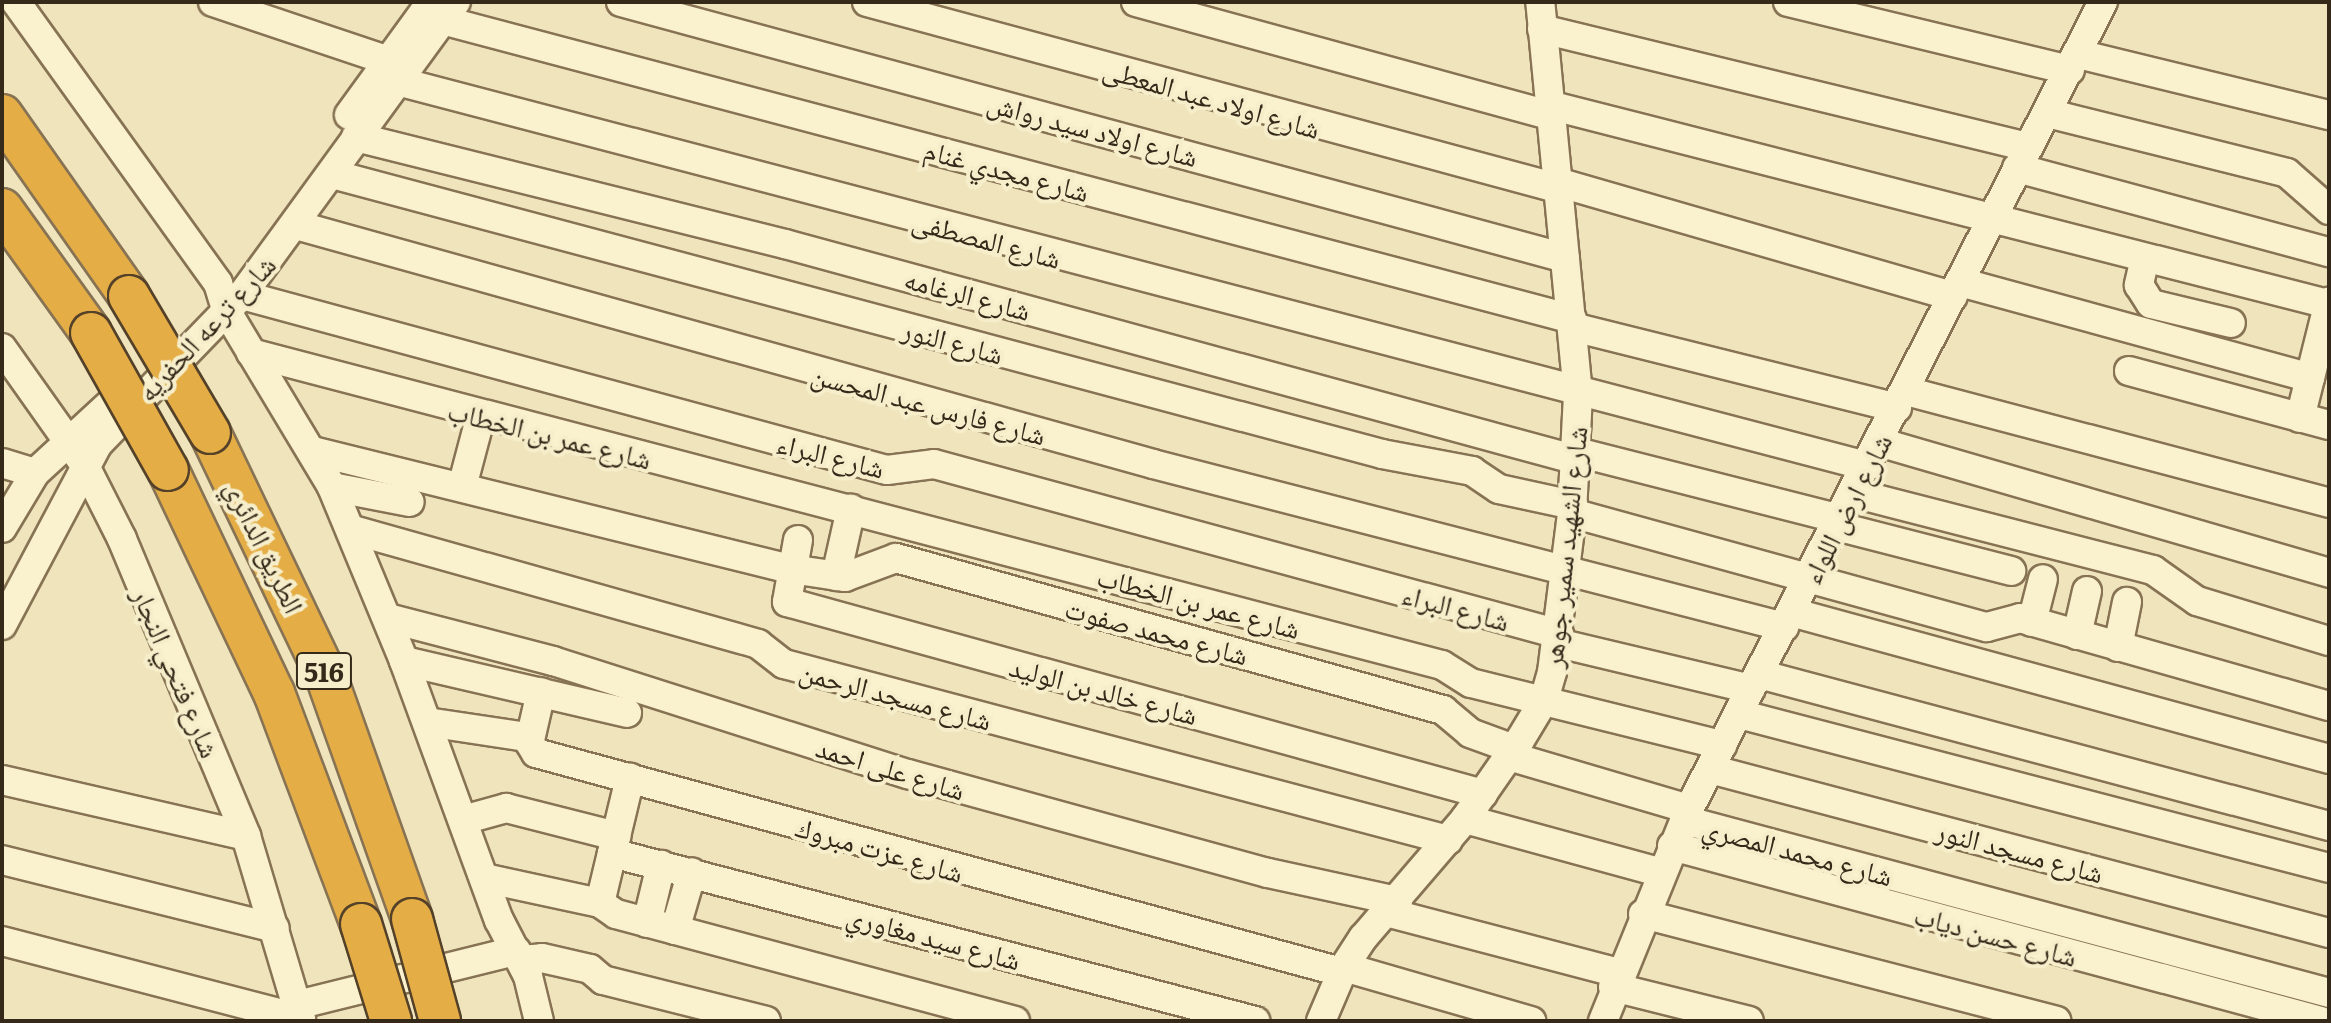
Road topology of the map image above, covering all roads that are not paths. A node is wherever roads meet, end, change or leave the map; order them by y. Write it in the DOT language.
graph roads {
  1 [pos="16,2"];
  2 [pos="213,2"];
  3 [pos="621,2"];
  4 [pos="867,2"];
  5 [pos="1136,2"];
  6 [pos="1788,2"];
  7 [pos="2103,2"];
  8 [pos="434,6"];
  9 [pos="1541,15"];
  10 [pos="2074,62"];
  11 [pos="392,71"];
  12 [pos="1550,110"];
  13 [pos="2047,113"];
  14 [pos="2,115"];
  15 [pos="2329,115"];
  16 [pos="356,137"];
  17 [pos="2023,158"];
  18 [pos="332,174"];
  19 [pos="1557,185"];
  20 [pos="2,209"];
  21 [pos="2329,210"];
  22 [pos="1991,220"];
  23 [pos="296,225"];
  24 [pos="2329,252"];
  25 [pos="1565,258"];
  26 [pos="2145,258"];
  27 [pos="1956,289"];
  28 [pos="231,302"];
  29 [pos="2329,303"];
  30 [pos="1573,323"];
  31 [pos="2231,323"];
  32 [pos="2324,345"];
  33 [pos="251,353"];
  34 [pos="5,358"];
  35 [pos="2129,371"];
  36 [pos="2310,378"];
  37 [pos="1578,394"];
  38 [pos="1902,400"];
  39 [pos="481,415"];
  40 [pos="2300,418"];
  41 [pos="2329,425"];
  42 [pos="313,451"];
  43 [pos="75,454"];
  44 [pos="1873,454"];
  45 [pos="1577,456"];
  46 [pos="2,463"];
  47 [pos="35,473"];
  48 [pos="332,487"];
  49 [pos="462,487"];
  50 [pos="1853,493"];
  51 [pos="410,502"];
  52 [pos="2329,503"];
  53 [pos="851,509"];
  54 [pos="1573,509"];
  55 [pos="1838,523"];
  56 [pos="2,528"];
  57 [pos="353,530"];
  58 [pos="798,540"];
  59 [pos="791,569"];
  60 [pos="1566,569"];
  61 [pos="2011,571"];
  62 [pos="2329,573"];
  63 [pos="836,576"];
  64 [pos="1809,578"];
  65 [pos="2043,579"];
  66 [pos="2087,591"];
  67 [pos="2127,602"];
  68 [pos="388,618"];
  69 [pos="1788,619"];
  70 [pos="2032,622"];
  71 [pos="2,625"];
  72 [pos="2077,635"];
  73 [pos="1558,639"];
  74 [pos="2329,641"];
  75 [pos="2118,647"];
  76 [pos="404,661"];
  77 [pos="541,692"];
  78 [pos="1749,693"];
  79 [pos="1544,700"];
  80 [pos="2329,706"];
  81 [pos="627,713"];
  82 [pos="427,722"];
  83 [pos="530,740"];
  84 [pos="1512,753"];
  85 [pos="1716,757"];
  86 [pos="2329,759"];
  87 [pos="630,778"];
  88 [pos="2,780"];
  89 [pos="1483,794"];
  90 [pos="1686,815"];
  91 [pos="463,820"];
  92 [pos="2329,826"];
  93 [pos="1457,830"];
  94 [pos="246,836"];
  95 [pos="614,845"];
  96 [pos="1672,846"];
  97 [pos="2,860"];
  98 [pos="661,865"];
  99 [pos="2329,868"];
  100 [pos="692,872"];
  101 [pos="1659,872"];
  102 [pos="484,878"];
  103 [pos="600,903"];
  104 [pos="1392,907"];
  105 [pos="1643,914"];
  106 [pos="647,923"];
  107 [pos="275,928"];
  108 [pos="675,930"];
  109 [pos="2329,933"];
  110 [pos="2,941"];
  111 [pos="518,955"];
  112 [pos="1342,970"];
  113 [pos="1616,980"];
  114 [pos="2329,993"];
  115 [pos="300,1015"];
  116 [pos="391,1021"];
  117 [pos="440,1021"];
  118 [pos="539,1021"];
  119 [pos="766,1021"];
  120 [pos="1015,1021"];
  121 [pos="1255,1021"];
  122 [pos="1321,1021"];
  123 [pos="1531,1021"];
  124 [pos="1603,1021"];
  125 [pos="1749,1021"];
  126 [pos="2056,1021"];
  127 [pos="2321,1021"];
  1 -- 28 [label="street"];
  2 -- 11 [label="street, شارع المصطفى"];
  3 -- 25 [label="street, شارع اولاد سيد رواش"];
  4 -- 19 [label="street, شارع اولاد عبد المعطى"];
  5 -- 12 [label="street"];
  6 -- 10 [label="street"];
  7 -- 10 [label="street, شارع ارض اللواء"];
  8 -- 11 [label="street, شارع ترعه الحفريه"];
  8 -- 30 [label="street, شارع مجدي غنام"];
  9 -- 12 [label="street, شارع الشهيد سمير جوهر"];
  9 -- 17 [label="street"];
  10 -- 13 [label="street, شارع ارض اللواء"];
  10 -- 15 [label="street"];
  11 -- 16 [label="street, شارع ترعه الحفريه"];
  11 -- 28 [label="street, شارع ترعه الحفريه"];
  11 -- 37 [label="street, شارع المصطفى"];
  12 -- 19 [label="street, شارع الشهيد سمير جوهر"];
  12 -- 22 [label="street"];
  13 -- 17 [label="street, شارع ارض اللواء"];
  13 -- 21 [label="street"];
  14 -- 117 [label="highway, الطريق الدائري / 516, bridge"];
  16 -- 18 [label="street, شارع ترعه الحفريه"];
  16 -- 45 [label="street, شارع الرغامه"];
  17 -- 22 [label="street, شارع ارض اللواء"];
  17 -- 24 [label="street"];
  18 -- 23 [label="street, شارع ترعه الحفريه"];
  18 -- 54 [label="street, شارع النور"];
  19 -- 25 [label="street, شارع الشهيد سمير جوهر"];
  19 -- 27 [label="street, شارع اولاد عبد المعطى"];
  20 -- 116 [label="highway, الطريق الدائري / 516, bridge"];
  22 -- 26 [label="street"];
  22 -- 27 [label="street, شارع ارض اللواء"];
  23 -- 28 [label="street, شارع ترعه الحفريه"];
  23 -- 60 [label="street, شارع فارس عبد المحسن"];
  25 -- 30 [label="street, شارع الشهيد سمير جوهر"];
  26 -- 29 [label="street"];
  26 -- 31 [label="street"];
  27 -- 36 [label="street, شارع اولاد عبد المعطى"];
  27 -- 38 [label="street, شارع ارض اللواء"];
  28 -- 33 [label="street"];
  28 -- 43 [label="street, شارع ترعه الحفريه"];
  28 -- 73 [label="street, شارع البراء"];
  29 -- 32 [label="street"];
  30 -- 37 [label="street, شارع الشهيد سمير جوهر"];
  30 -- 38 [label="street, شارع مجدي غنام"];
  32 -- 36 [label="street"];
  33 -- 39 [label="street, شارع عمر بن الخطاب"];
  33 -- 42 [label="street"];
  34 -- 43 [label="street, شارع فتحي النجار"];
  35 -- 40 [label="street"];
  36 -- 40 [label="street"];
  37 -- 44 [label="street, شارع المصطفى"];
  37 -- 45 [label="street, شارع الشهيد سمير جوهر"];
  38 -- 44 [label="street, شارع ارض اللواء"];
  38 -- 52 [label="street, شارع مجدي غنام"];
  39 -- 49 [label="street"];
  39 -- 53 [label="street, شارع عمر بن الخطاب"];
  40 -- 41 [label="street"];
  42 -- 48 [label="street"];
  42 -- 49 [label="street, شارع محمد صفوت"];
  43 -- 47 [label="street, شارع ترعه الحفريه"];
  43 -- 71 [label="street, شارع ترعه الحفريه"];
  43 -- 94 [label="street, شارع فتحي النجار"];
  44 -- 50 [label="street, شارع ارض اللواء"];
  44 -- 62 [label="street, شارع المصطفى"];
  45 -- 54 [label="street, شارع الشهيد سمير جوهر"];
  45 -- 55 [label="street, شارع الرغامه"];
  46 -- 47 [label="street"];
  47 -- 56 [label="street, شارع ترعه الحفريه"];
  48 -- 51 [label="street"];
  48 -- 57 [label="street"];
  49 -- 59 [label="street, شارع محمد صفوت"];
  50 -- 55 [label="street, شارع ارض اللواء"];
  50 -- 74 [label="street"];
  53 -- 63 [label="street"];
  53 -- 79 [label="street, شارع عمر بن الخطاب"];
  54 -- 60 [label="street, شارع الشهيد سمير جوهر"];
  54 -- 64 [label="street, شارع النور"];
  55 -- 61 [label="street, شارع الرغامه"];
  55 -- 64 [label="street, شارع ارض اللواء"];
  57 -- 68 [label="street"];
  57 -- 93 [label="street, شارع مسجد الرحمن"];
  58 -- 59 [label="street, شارع خالد بن الوليد"];
  59 -- 63 [label="street, شارع محمد صفوت"];
  59 -- 89 [label="street, شارع خالد بن الوليد"];
  60 -- 69 [label="street, شارع فارس عبد المحسن"];
  60 -- 73 [label="street, شارع الشهيد سمير جوهر"];
  63 -- 84 [label="street, شارع محمد صفوت"];
  64 -- 69 [label="street, شارع ارض اللواء"];
  64 -- 70 [label="street, شارع النور"];
  65 -- 70 [label="street"];
  66 -- 72 [label="street"];
  67 -- 75 [label="street"];
  68 -- 76 [label="street"];
  68 -- 104 [label="street, شارع على احمد"];
  69 -- 78 [label="street, شارع ارض اللواء"];
  69 -- 86 [label="street, شارع فارس عبد المحسن"];
  70 -- 72 [label="street"];
  72 -- 75 [label="street"];
  73 -- 78 [label="street, شارع البراء"];
  73 -- 79 [label="street, شارع الشهيد سمير جوهر"];
  75 -- 80 [label="street"];
  76 -- 77 [label="street"];
  76 -- 82 [label="street"];
  77 -- 81 [label="street"];
  77 -- 83 [label="street"];
  78 -- 85 [label="street, شارع ارض اللواء"];
  78 -- 92 [label="street"];
  78 -- 99 [label="street"];
  79 -- 84 [label="street, شارع الشهيد سمير جوهر"];
  79 -- 85 [label="street, شارع عمر بن الخطاب"];
  82 -- 83 [label="street, شارع عزت مبروك"];
  82 -- 91 [label="street"];
  83 -- 87 [label="street, شارع عزت مبروك"];
  84 -- 89 [label="street, شارع الشهيد سمير جوهر"];
  84 -- 90 [label="street, شارع محمد صفوت"];
  85 -- 90 [label="street, شارع ارض اللواء"];
  85 -- 109 [label="street, شارع مسجد النور"];
  87 -- 95 [label="street"];
  87 -- 112 [label="street, شارع عزت مبروك"];
  88 -- 94 [label="street"];
  89 -- 93 [label="street, شارع الشهيد سمير جوهر"];
  90 -- 96 [label="street, شارع ارض اللواء"];
  90 -- 114 [label="street, شارع محمد المصري"];
  91 -- 95 [label="street, شارع سيد مغاوري"];
  91 -- 102 [label="street"];
  93 -- 101 [label="street, شارع مسجد الرحمن"];
  93 -- 104 [label="street, شارع الشهيد سمير جوهر"];
  94 -- 107 [label="street, شارع فتحي النجار"];
  95 -- 98 [label="street, شارع سيد مغاوري"];
  95 -- 103 [label="street"];
  96 -- 101 [label="street, شارع ارض اللواء"];
  96 -- 127 [label="street, شارع حسن دياب"];
  97 -- 107 [label="street"];
  98 -- 100 [label="street, شارع سيد مغاوري"];
  98 -- 106 [label="street"];
  100 -- 108 [label="street"];
  100 -- 121 [label="street, شارع سيد مغاوري"];
  101 -- 105 [label="street, شارع ارض اللواء"];
  102 -- 103 [label="street"];
  102 -- 111 [label="street"];
  103 -- 106 [label="street"];
  104 -- 112 [label="street, شارع الشهيد سمير جوهر"];
  104 -- 113 [label="street, شارع على احمد"];
  105 -- 113 [label="street, شارع ارض اللواء"];
  105 -- 126 [label="street"];
  106 -- 108 [label="street"];
  107 -- 115 [label="street, شارع فتحي النجار"];
  108 -- 120 [label="street"];
  110 -- 115 [label="street"];
  111 -- 115 [label="street"];
  111 -- 118 [label="street"];
  111 -- 119 [label="street"];
  112 -- 122 [label="street, شارع الشهيد سمير جوهر"];
  112 -- 123 [label="street, شارع عزت مبروك"];
  113 -- 124 [label="street, شارع ارض اللواء"];
  113 -- 125 [label="street, شارع على احمد"];
}
